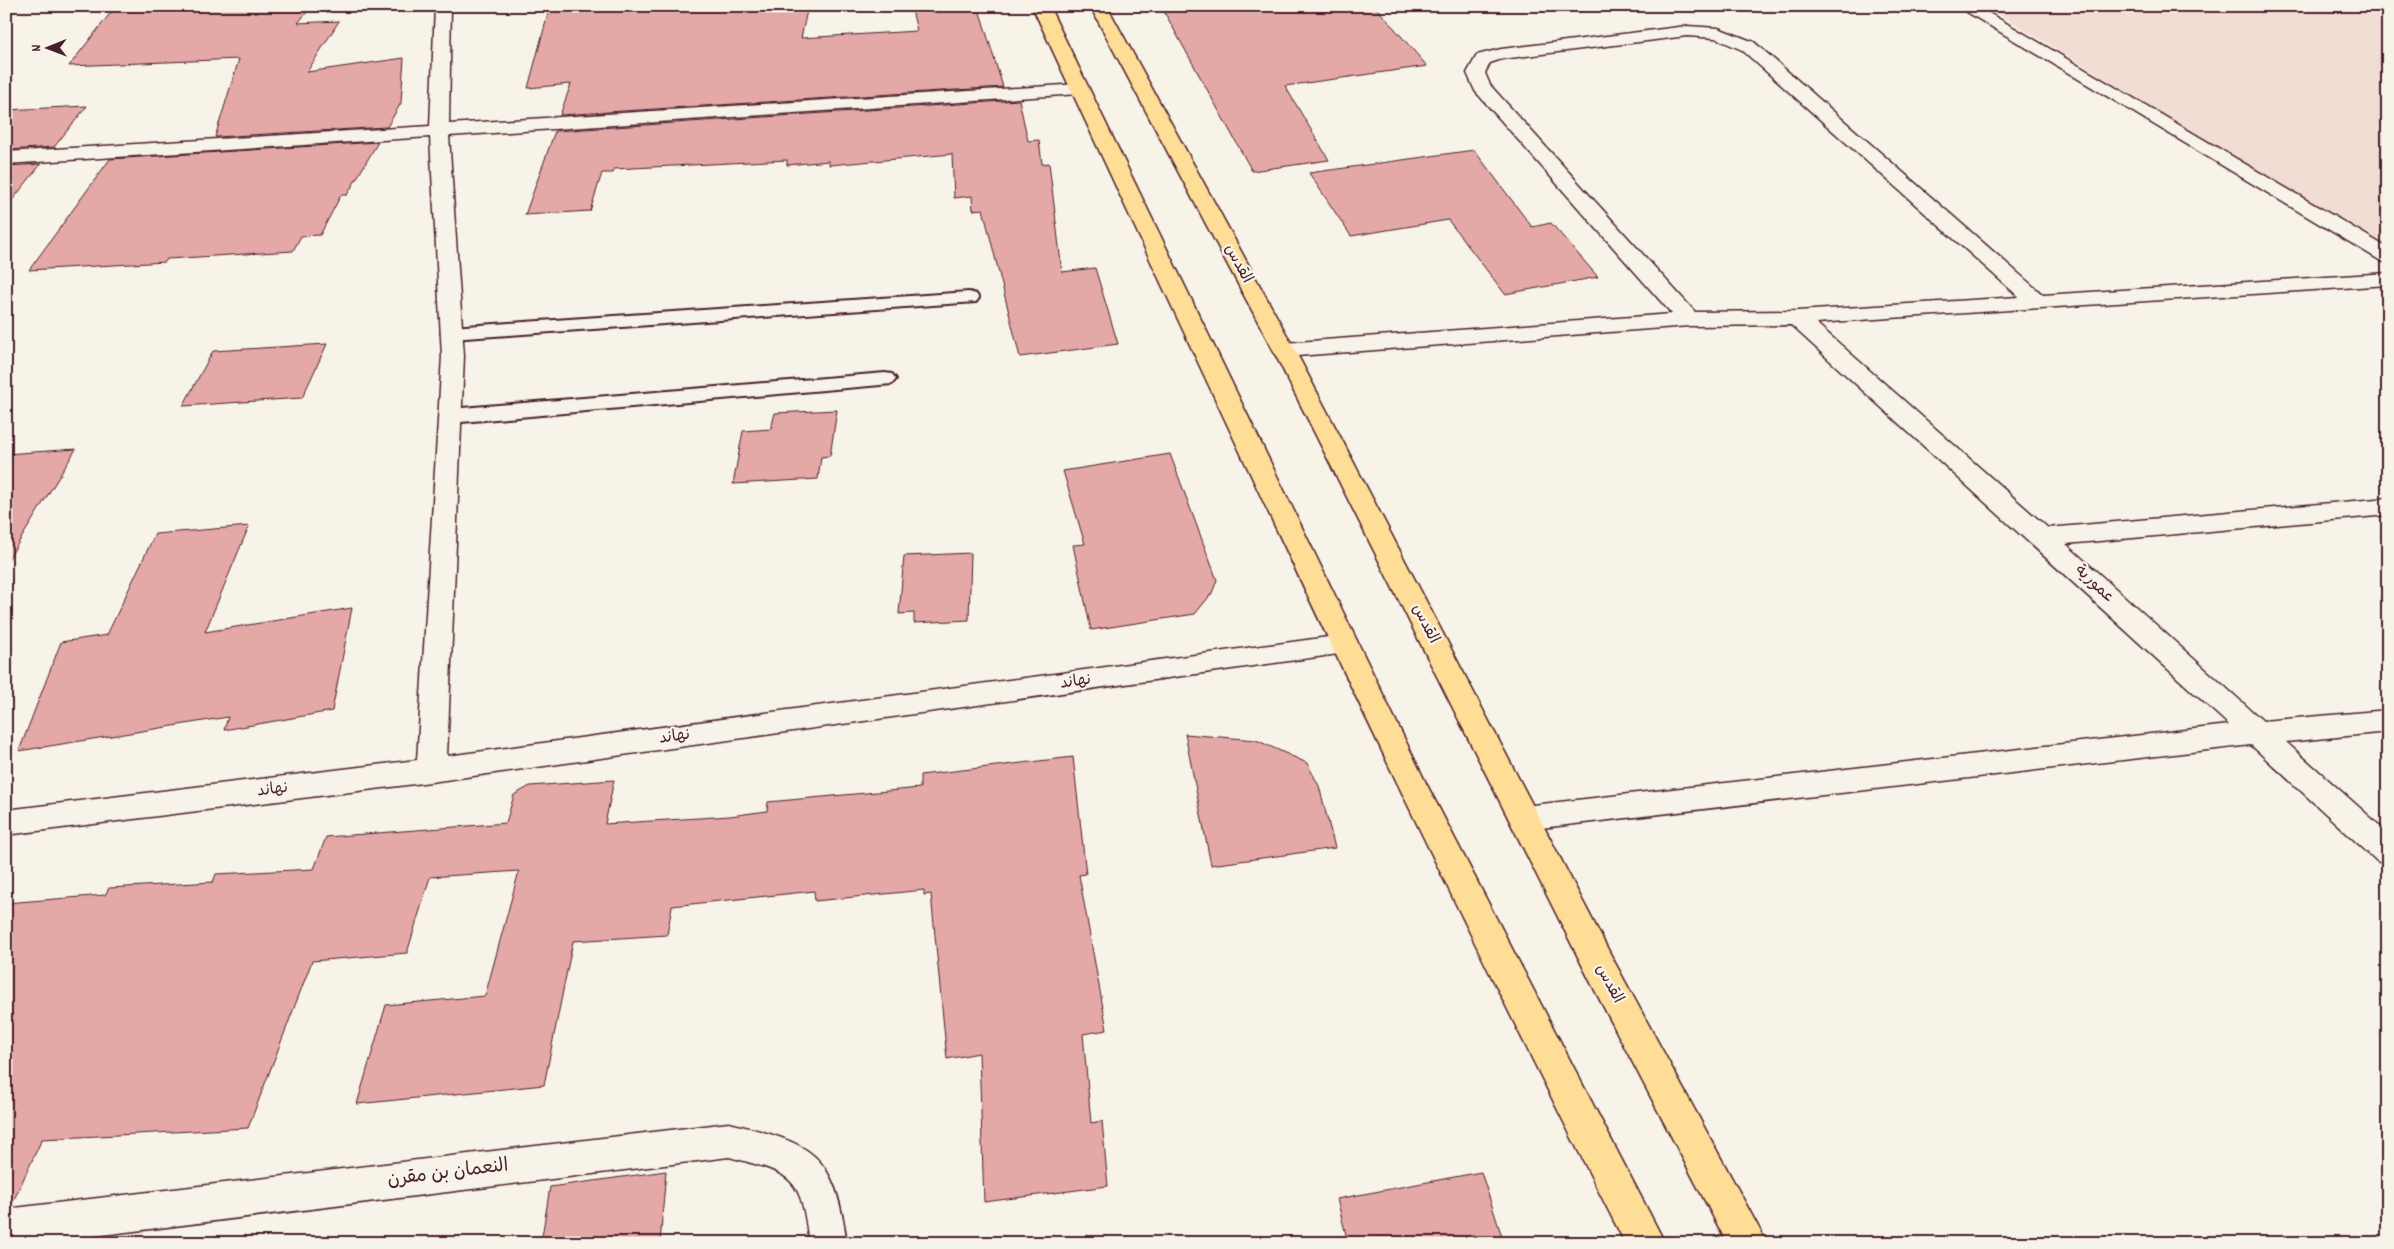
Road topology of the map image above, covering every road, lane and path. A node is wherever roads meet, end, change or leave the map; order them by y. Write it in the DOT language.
graph roads {
  1 [pos="443,6"];
  2 [pos="1040,6"];
  3 [pos="1098,6"];
  4 [pos="1965,6"];
  5 [pos="1079,89"];
  6 [pos="440,133"];
  7 [pos="6,158"];
  8 [pos="2388,256"];
  9 [pos="2388,279"];
  10 [pos="970,298"];
  11 [pos="2038,302"];
  12 [pos="1797,318"];
  13 [pos="1689,319"];
  14 [pos="451,333"];
  15 [pos="1284,350"];
  16 [pos="885,379"];
  17 [pos="450,416"];
  18 [pos="2388,506"];
  19 [pos="2042,536"];
  20 [pos="1343,646"];
  21 [pos="2388,721"];
  22 [pos="2256,733"];
  23 [pos="431,770"];
  24 [pos="1524,818"];
  25 [pos="6,823"];
  26 [pos="2388,852"];
  27 [pos="6,1228"];
  28 [pos="828,1243"];
  29 [pos="1646,1243"];
  30 [pos="1748,1243"];
  1 -- 6 [label="street"];
  2 -- 5 [label="main road"];
  3 -- 15 [label="main road, القدس"];
  4 -- 8 [label="street"];
  5 -- 6 [label="street"];
  5 -- 20 [label="main road"];
  6 -- 7 [label="street"];
  6 -- 14 [label="street"];
  9 -- 11 [label="street"];
  10 -- 14 [label="lane"];
  11 -- 12 [label="street"];
  11 -- 13 [label="street"];
  12 -- 13 [label="street"];
  12 -- 19 [label="street, عمورية"];
  13 -- 15 [label="street"];
  14 -- 17 [label="street"];
  15 -- 24 [label="main road, القدس"];
  16 -- 17 [label="lane"];
  17 -- 23 [label="street"];
  18 -- 19 [label="street"];
  19 -- 22 [label="street, عمورية"];
  20 -- 23 [label="street, نهاند"];
  20 -- 29 [label="main road"];
  21 -- 22 [label="street"];
  22 -- 24 [label="street"];
  22 -- 26 [label="street, عمورية"];
  23 -- 25 [label="street, نهاند"];
  24 -- 30 [label="main road, القدس"];
  27 -- 28 [label="street, النعمان بن مقرن"];
}
